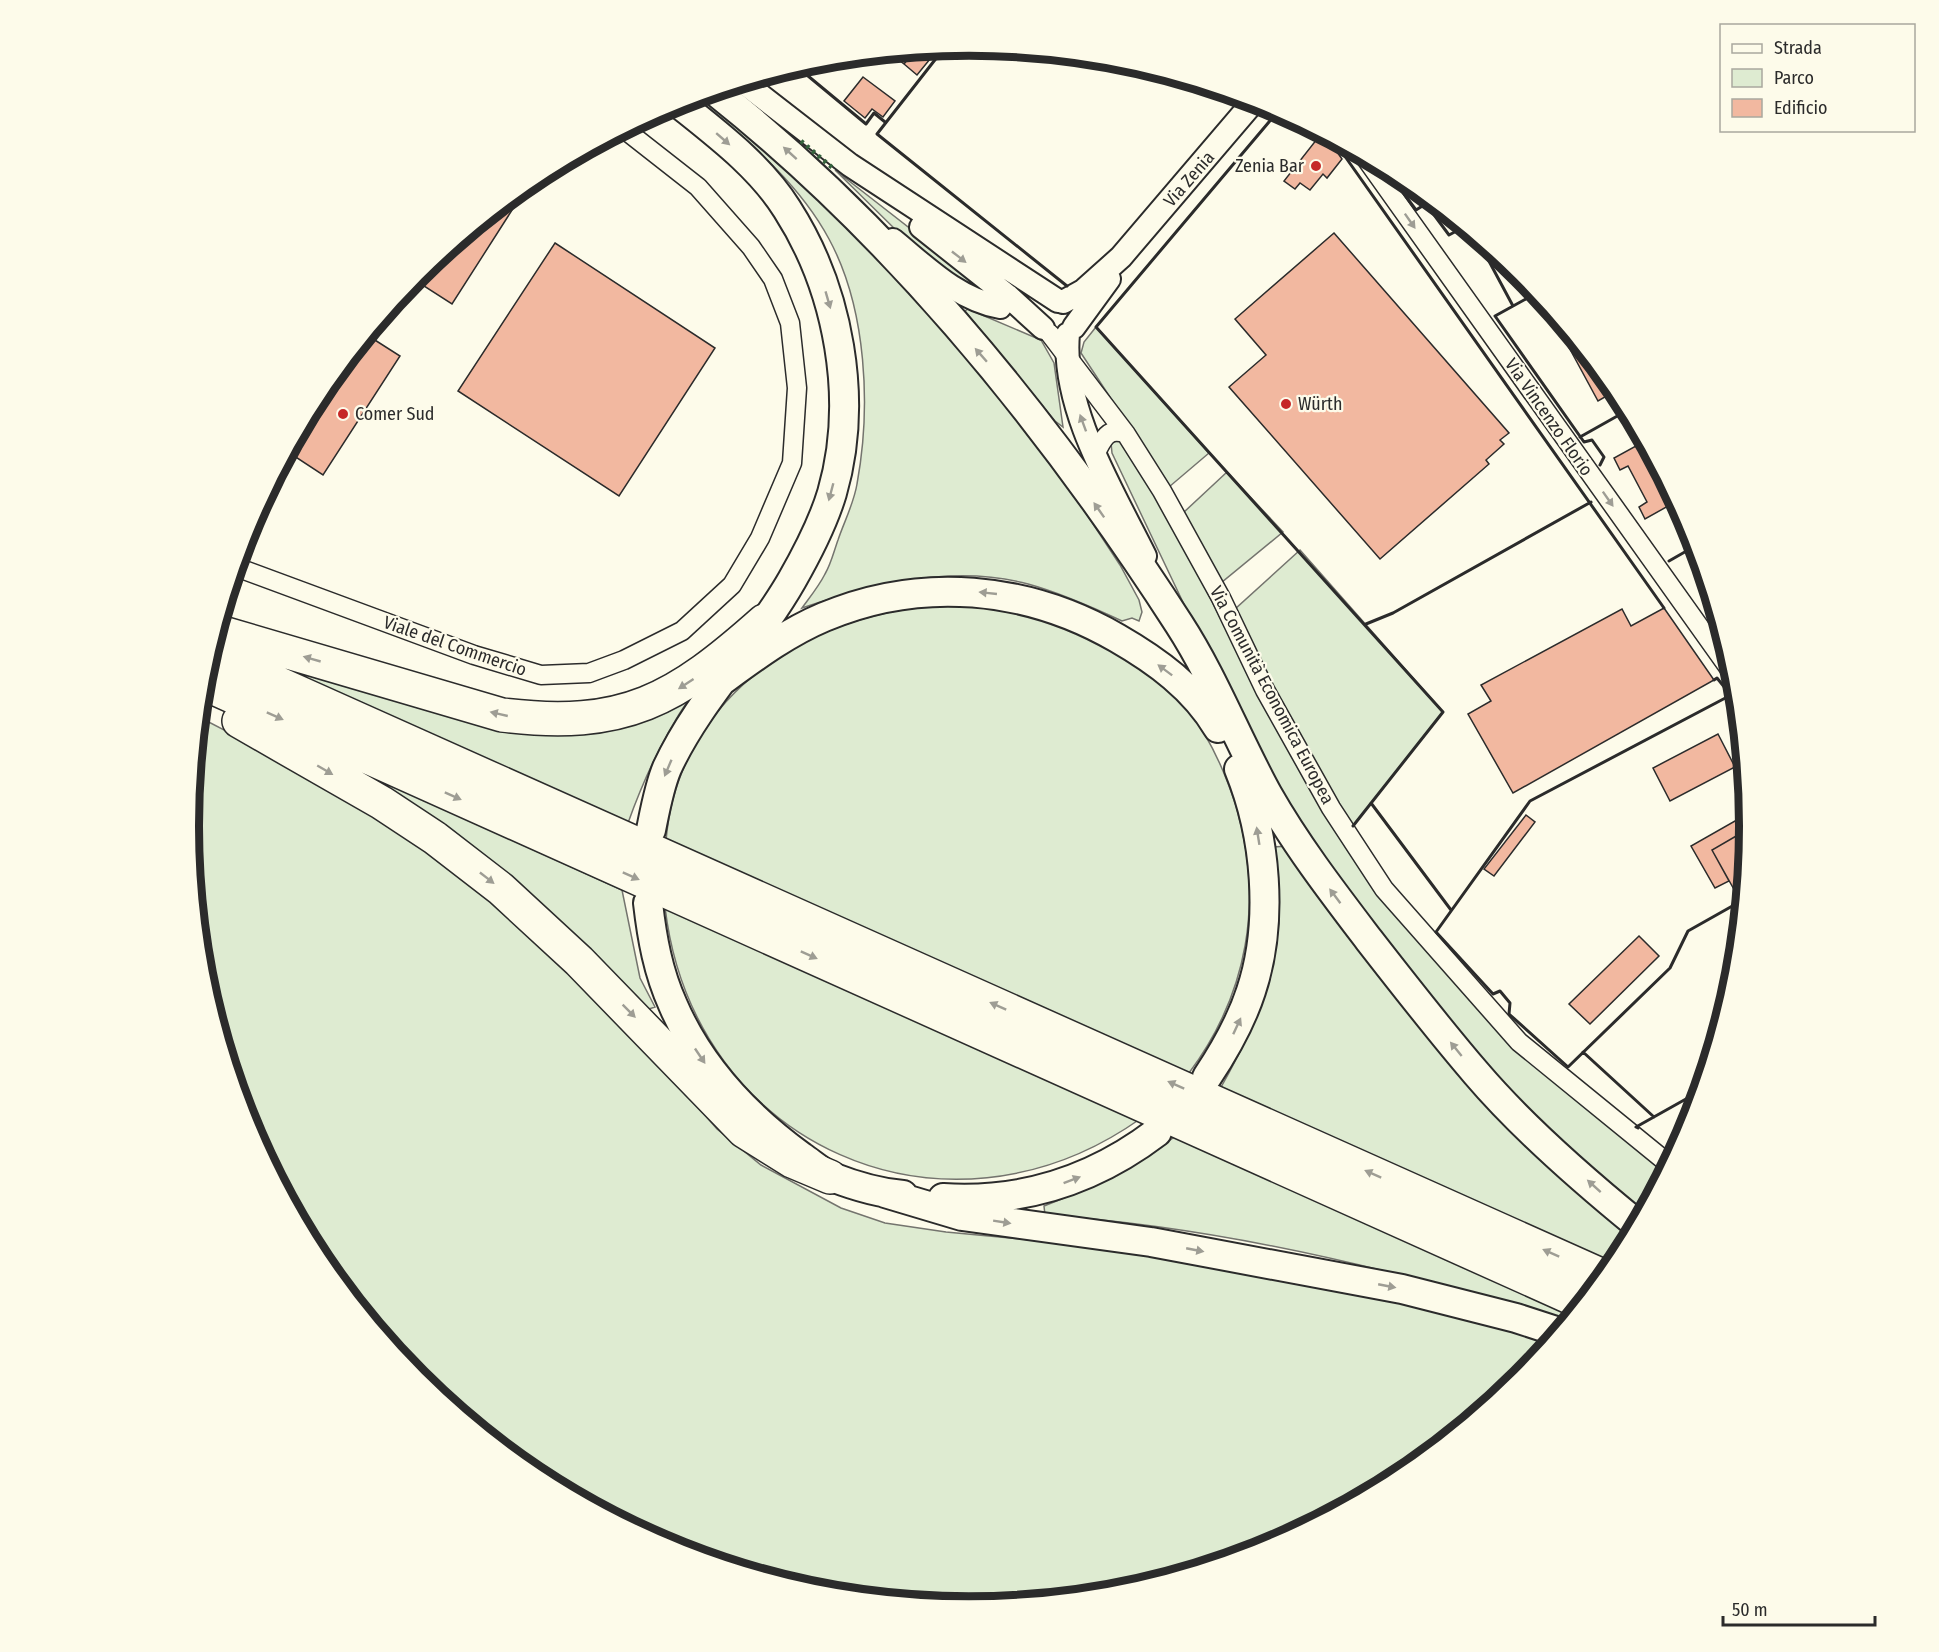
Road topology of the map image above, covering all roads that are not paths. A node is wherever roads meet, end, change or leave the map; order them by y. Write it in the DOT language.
graph roads {
  1 [pos="750,88"];
  2 [pos="721,96"];
  3 [pos="1248,108"];
  4 [pos="686,110"];
  5 [pos="631,134"];
  6 [pos="850,165"];
  7 [pos="1375,171"];
  8 [pos="834,193"];
  9 [pos="1122,257"];
  10 [pos="1057,302"];
  11 [pos="1010,303"];
  12 [pos="1060,335"];
  13 [pos="1126,434"];
  14 [pos="1095,455"];
  15 [pos="243,570"];
  16 [pos="764,621"];
  17 [pos="1181,627"];
  18 [pos="224,633"];
  19 [pos="1720,655"];
  20 [pos="218,657"];
  21 [pos="1199,661"];
  22 [pos="720,682"];
  23 [pos="212,687"];
  24 [pos="209,706"];
  25 [pos="1215,723"];
  26 [pos="1234,755"];
  27 [pos="1269,796"];
  28 [pos="651,830"];
  29 [pos="648,903"];
  30 [pos="1207,1077"];
  31 [pos="1156,1132"];
  32 [pos="1664,1160"];
  33 [pos="830,1177"];
  34 [pos="885,1193"];
  35 [pos="1632,1219"];
  36 [pos="1596,1273"];
  37 [pos="1577,1300"];
  38 [pos="1552,1330"];
  1 -- 6 [label="street"];
  8 -- 2 [label="main road, one-way"];
  3 -- 9 [label="street, Via Zenia"];
  4 -- 16 [label="main road, one-way"];
  5 -- 15 [label="street, Viale del Commercio"];
  6 -- 10 [label="street"];
  6 -- 11 [label="street, one-way"];
  7 -- 19 [label="street, Via Vincenzo Florio, one-way"];
  8 -- 11 [label="street"];
  17 -- 8 [label="main road, one-way"];
  9 -- 10 [label="street"];
  9 -- 12 [label="street"];
  10 -- 11 [label="street"];
  10 -- 12 [label="street"];
  10 -- 12 [label="street"];
  11 -- 12 [label="street"];
  12 -- 13 [label="street, Via Comunità Economica Europea"];
  14 -- 12 [label="street, one-way"];
  13 -- 14 [label="street"];
  13 -- 32 [label="street, Via Comunità Economica Europea"];
  14 -- 17 [label="street"];
  16 -- 18 [label="highway, one-way"];
  16 -- 22 [label="main road"];
  17 -- 21 [label="main road"];
  36 -- 20 [label="highway, one-way"];
  21 -- 25 [label="main road"];
  21 -- 27 [label="main road"];
  25 -- 22 [label="main road, one-way"];
  22 -- 28 [label="main road, one-way"];
  23 -- 37 [label="highway, one-way"];
  24 -- 33 [label="highway, one-way"];
  25 -- 26 [label="main road"];
  26 -- 27 [label="main road"];
  30 -- 26 [label="main road, one-way"];
  35 -- 27 [label="main road, one-way"];
  29 -- 33 [label="main road, one-way"];
  34 -- 31 [label="main road, one-way"];
  33 -- 34 [label="main road"];
  34 -- 38 [label="main road, one-way"];
}
